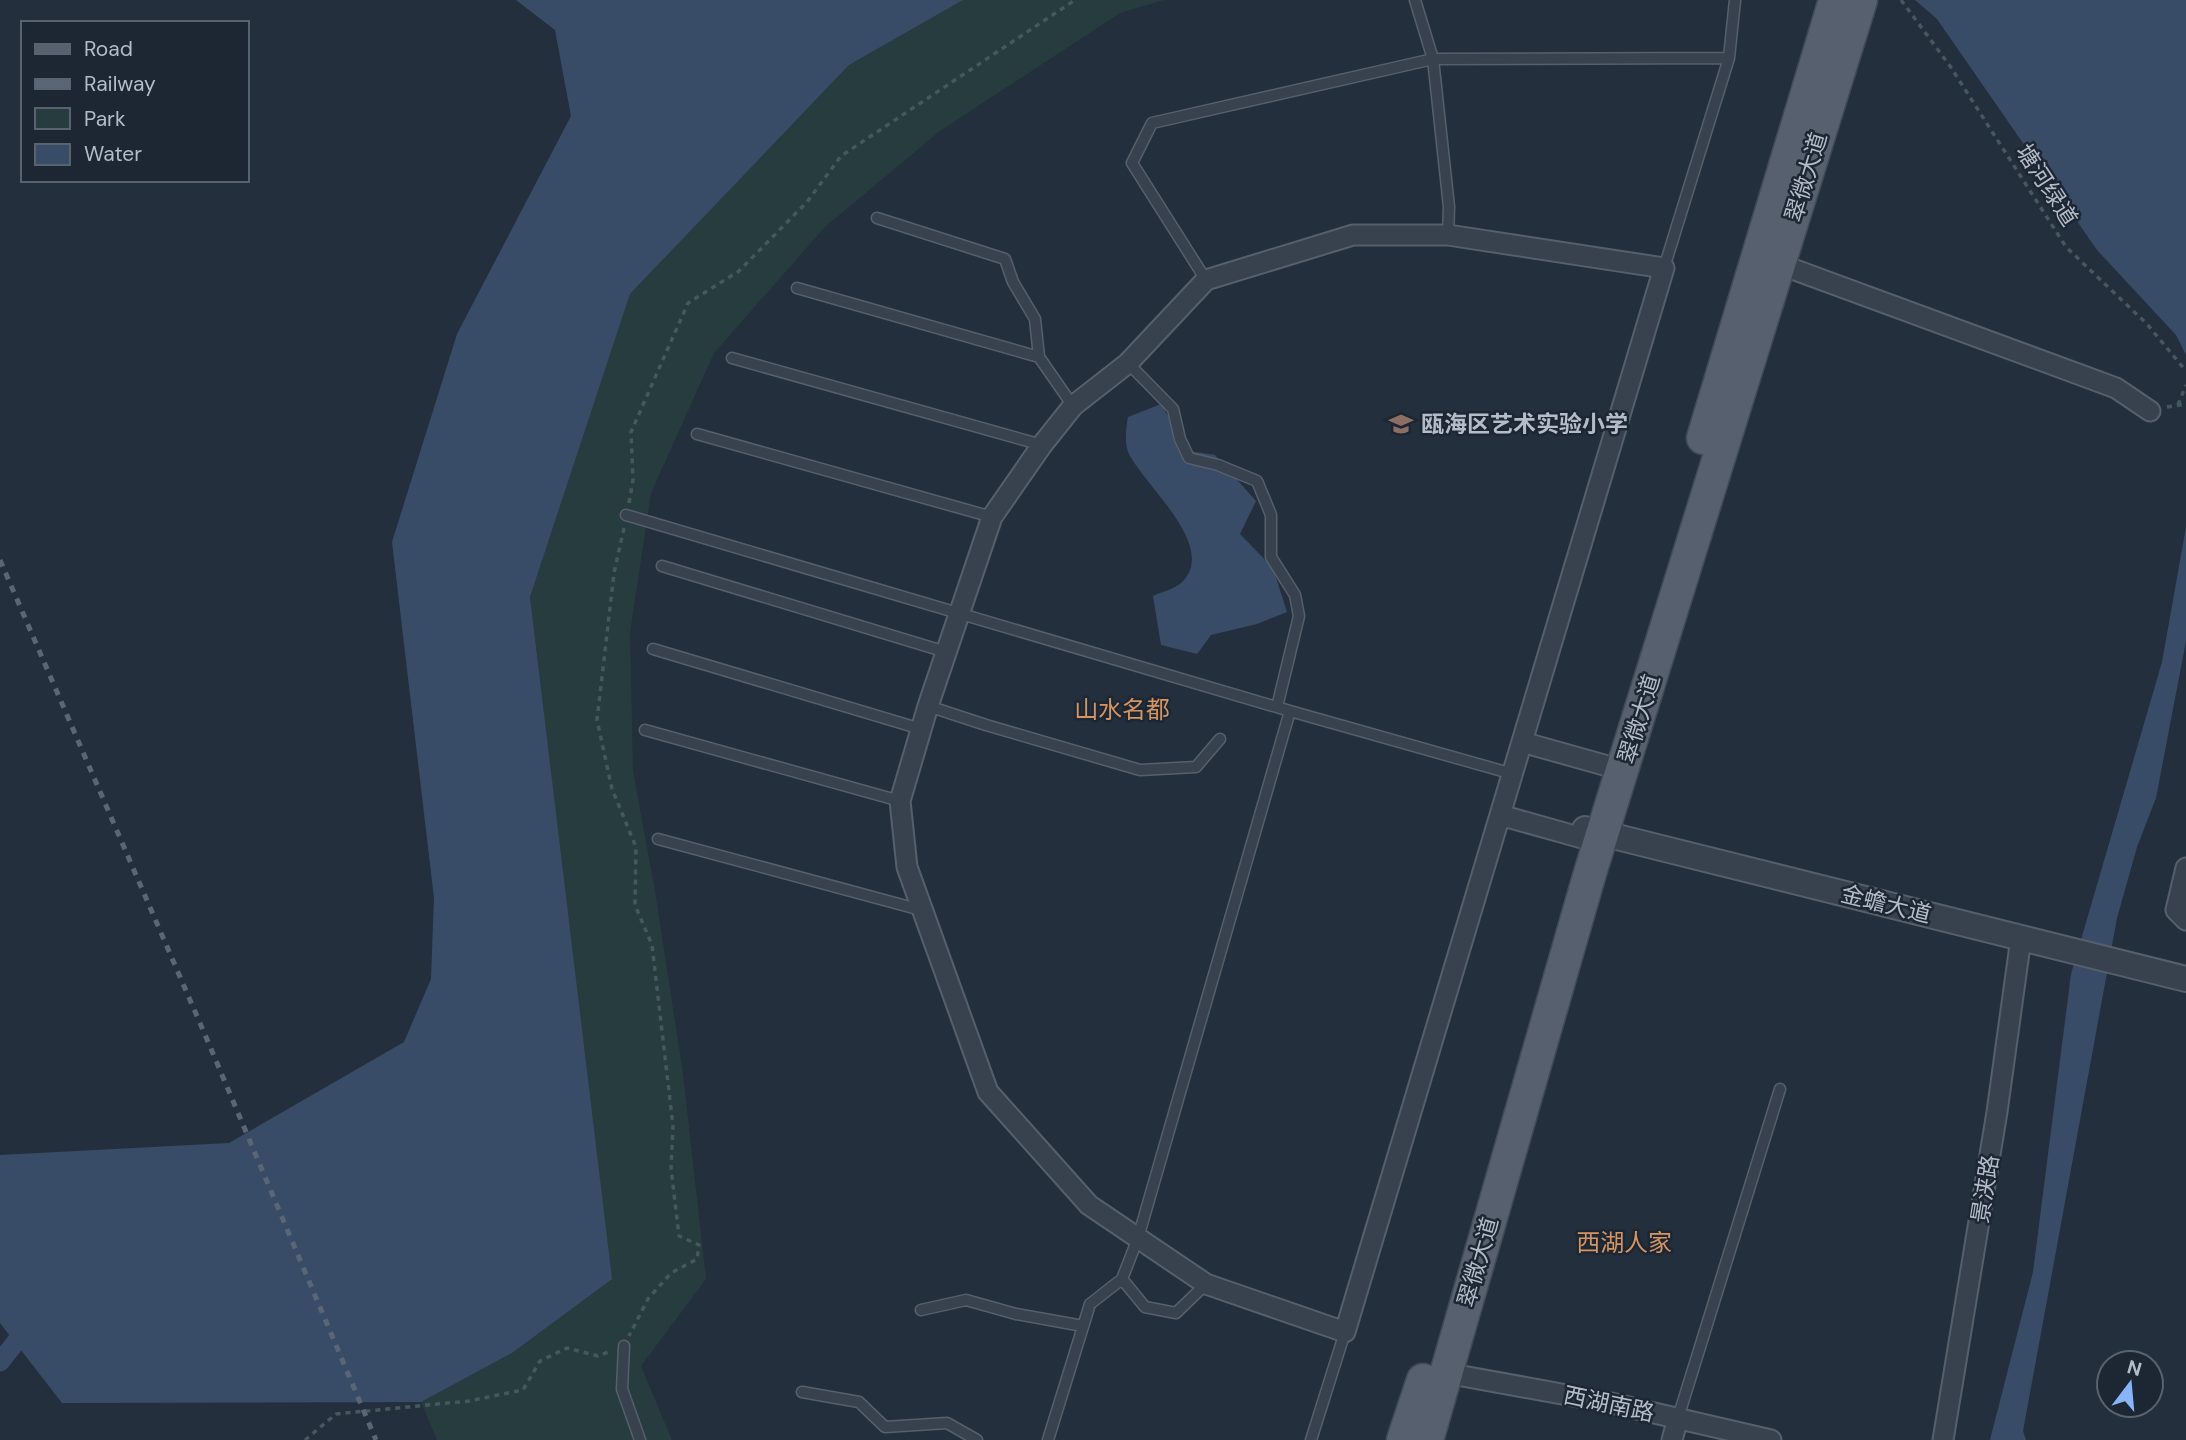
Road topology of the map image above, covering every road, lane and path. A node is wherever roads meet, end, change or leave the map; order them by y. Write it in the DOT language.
graph roads {
  1 [pos="1075,0"];
  2 [pos="1415,0"];
  3 [pos="1735,0"];
  4 [pos="1835,0"];
  5 [pos="1861,0"];
  6 [pos="1901,0"];
  7 [pos="1729,58"];
  8 [pos="1433,59"];
  9 [pos="877,218"];
  10 [pos="1448,235"];
  11 [pos="1779,264"];
  12 [pos="1664,268"];
  13 [pos="1206,280"];
  14 [pos="797,288"];
  15 [pos="1040,357"];
  16 [pos="732,358"];
  17 [pos="1128,362"];
  18 [pos="2186,371"];
  19 [pos="2186,385"];
  20 [pos="2178,405"];
  21 [pos="1073,406"];
  22 [pos="2150,411"];
  23 [pos="697,434"];
  24 [pos="1042,445"];
  25 [pos="626,515"];
  26 [pos="992,517"];
  27 [pos="662,566"];
  28 [pos="959,612"];
  29 [pos="653,649"];
  30 [pos="946,652"];
  31 [pos="928,706"];
  32 [pos="1277,707"];
  33 [pos="1290,711"];
  34 [pos="921,729"];
  35 [pos="645,730"];
  36 [pos="1220,739"];
  37 [pos="1522,742"];
  38 [pos="1604,765"];
  39 [pos="1513,774"];
  40 [pos="900,801"];
  41 [pos="1500,814"];
  42 [pos="1590,833"];
  43 [pos="659,839"];
  44 [pos="2186,868"];
  45 [pos="923,911"];
  46 [pos="2186,920"];
  47 [pos="2021,938"];
  48 [pos="2186,979"];
  49 [pos="1780,1089"];
  50 [pos="1138,1238"];
  51 [pos="1122,1279"];
  52 [pos="1206,1284"];
  53 [pos="921,1310"];
  54 [pos="1083,1326"];
  55 [pos="1345,1332"];
  56 [pos="624,1346"];
  57 [pos="1446,1373"];
  58 [pos="802,1392"];
  59 [pos="1678,1418"];
  60 [pos="304,1440"];
  61 [pos="640,1440"];
  62 [pos="976,1440"];
  63 [pos="1048,1440"];
  64 [pos="1311,1440"];
  65 [pos="1404,1440"];
  66 [pos="1427,1440"];
  67 [pos="1672,1440"];
  68 [pos="1772,1440"];
  69 [pos="1943,1440"];
  1 -- 25 [label="path"];
  2 -- 8 [label="lane"];
  3 -- 7 [label="lane"];
  4 -- 38 [label="main road, 翠微大道"];
  5 -- 11 [label="main road, 翠微大道"];
  6 -- 18 [label="path, 塘河绿道"];
  7 -- 8 [label="lane"];
  7 -- 12 [label="lane"];
  8 -- 10 [label="lane"];
  8 -- 13 [label="lane"];
  9 -- 15 [label="lane"];
  10 -- 12 [label="street"];
  10 -- 13 [label="street"];
  11 -- 22 [label="street"];
  11 -- 42 [label="main road, 翠微大道"];
  12 -- 37 [label="street"];
  13 -- 17 [label="street"];
  14 -- 15 [label="lane"];
  15 -- 21 [label="lane"];
  16 -- 24 [label="lane"];
  17 -- 21 [label="street"];
  17 -- 32 [label="lane"];
  19 -- 20 [label="path"];
  21 -- 24 [label="street"];
  23 -- 26 [label="lane"];
  24 -- 26 [label="street"];
  25 -- 28 [label="lane"];
  25 -- 56 [label="path"];
  26 -- 28 [label="street"];
  27 -- 30 [label="lane"];
  28 -- 30 [label="street"];
  28 -- 32 [label="lane"];
  29 -- 34 [label="lane"];
  30 -- 31 [label="street"];
  31 -- 34 [label="street"];
  31 -- 36 [label="lane"];
  32 -- 33 [label="lane"];
  33 -- 39 [label="lane"];
  33 -- 50 [label="lane"];
  34 -- 40 [label="street"];
  35 -- 40 [label="lane"];
  37 -- 38 [label="street"];
  37 -- 39 [label="street"];
  38 -- 42 [label="main road, 翠微大道"];
  39 -- 41 [label="street"];
  40 -- 45 [label="street"];
  41 -- 42 [label="street"];
  41 -- 55 [label="street"];
  42 -- 47 [label="street, 金蟾大道"];
  42 -- 57 [label="main road, 翠微大道"];
  42 -- 65 [label="main road, 翠微大道"];
  43 -- 45 [label="lane"];
  44 -- 46 [label="street"];
  45 -- 50 [label="street"];
  47 -- 48 [label="street, 金蟾大道"];
  47 -- 69 [label="street, 景浃路"];
  49 -- 59 [label="lane"];
  50 -- 51 [label="lane"];
  50 -- 52 [label="street"];
  51 -- 52 [label="lane"];
  51 -- 54 [label="lane"];
  52 -- 55 [label="street"];
  53 -- 54 [label="lane"];
  54 -- 63 [label="lane"];
  55 -- 64 [label="lane"];
  56 -- 60 [label="path"];
  56 -- 61 [label="lane"];
  57 -- 59 [label="street, 西湖南路"];
  57 -- 66 [label="main road, 翠微大道"];
  58 -- 62 [label="lane"];
  59 -- 67 [label="street"];
  59 -- 68 [label="street, 西湖南路"];
}
